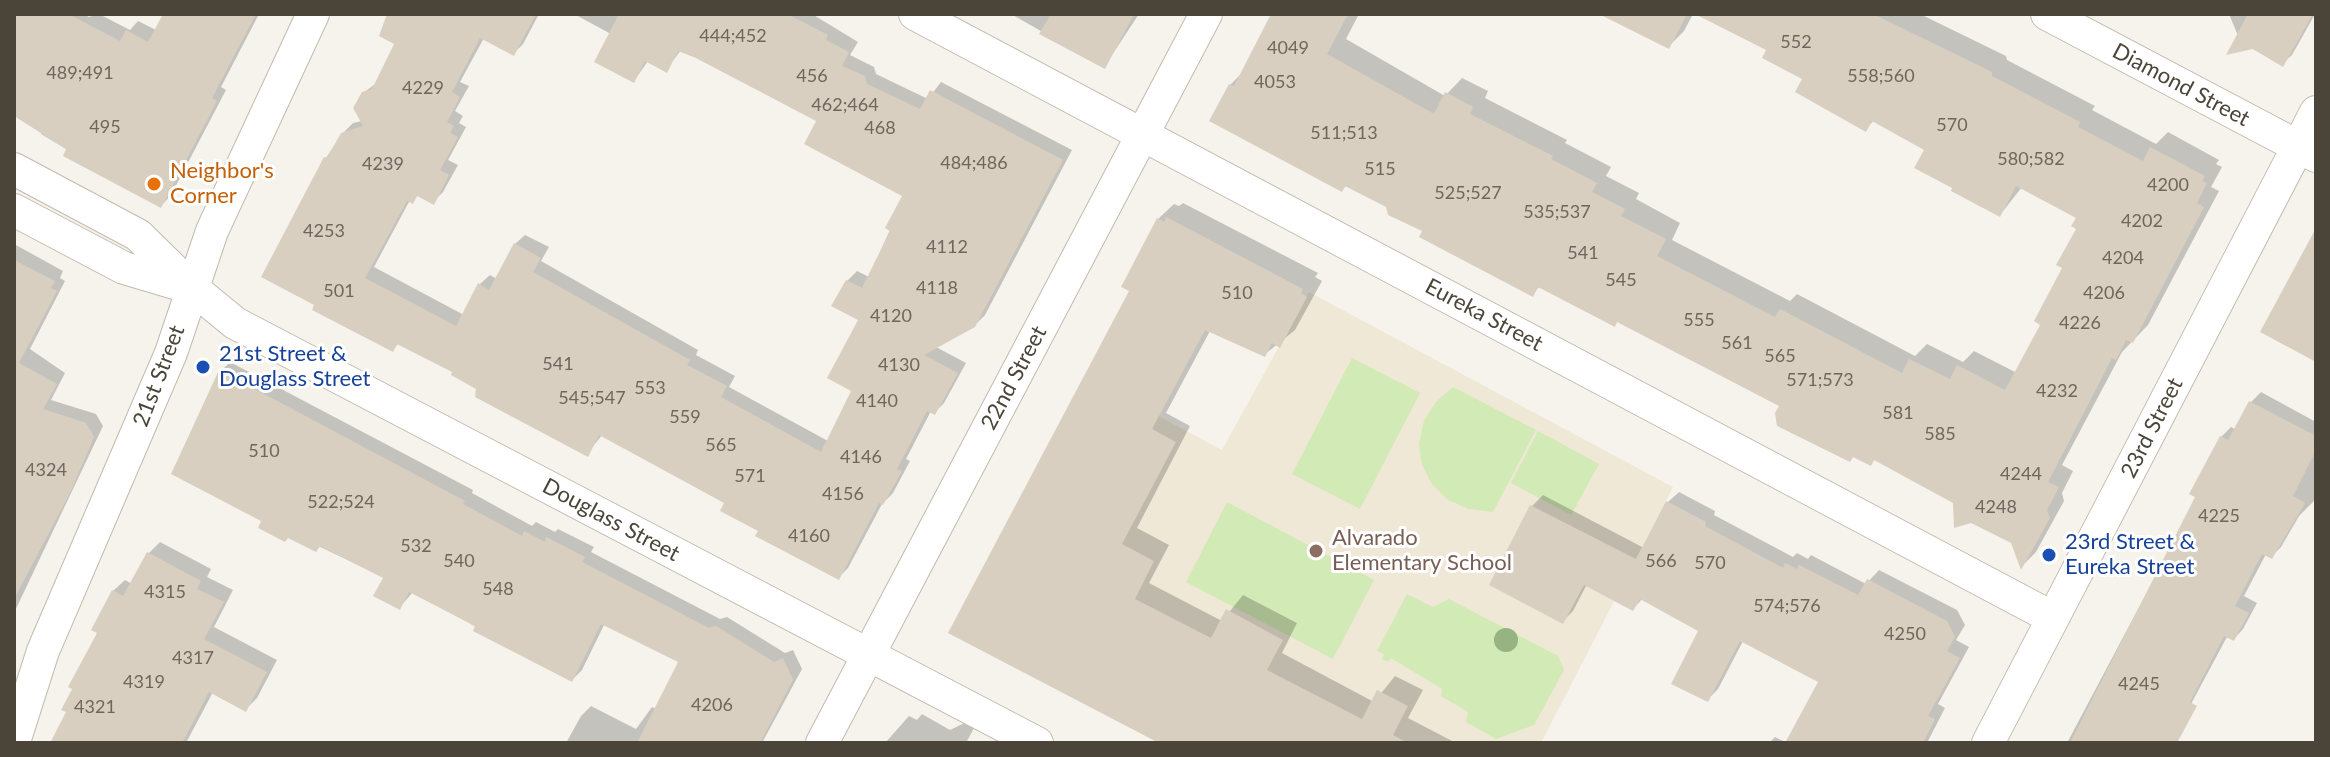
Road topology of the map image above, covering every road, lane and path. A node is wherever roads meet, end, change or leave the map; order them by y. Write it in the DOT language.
graph roads {
  1 [pos="313,14"];
  2 [pos="915,14"];
  3 [pos="1206,14"];
  4 [pos="2047,14"];
  5 [pos="2316,112"];
  6 [pos="1143,134"];
  7 [pos="2307,151"];
  8 [pos="14,169"];
  9 [pos="14,210"];
  10 [pos="191,287"];
  11 [pos="2053,618"];
  12 [pos="869,655"];
  13 [pos="14,742"];
  14 [pos="822,743"];
  15 [pos="1037,743"];
  16 [pos="1988,743"];
  1 -- 10 [label="street, 21st Street"];
  2 -- 6 [label="street, Eureka Street"];
  3 -- 6 [label="street, 22nd Street"];
  4 -- 7 [label="street, Diamond Street"];
  5 -- 7 [label="street, 23rd Street"];
  6 -- 11 [label="street, Eureka Street"];
  6 -- 12 [label="street, 22nd Street"];
  7 -- 11 [label="street, 23rd Street"];
  8 -- 10 [label="street, Douglass Street"];
  9 -- 10 [label="street, Douglass Street"];
  10 -- 12 [label="street, Douglass Street"];
  10 -- 13 [label="street, 21st Street"];
  11 -- 16 [label="street, 23rd Street"];
  12 -- 14 [label="street, 22nd Street"];
  12 -- 15 [label="street, Douglass Street"];
}
